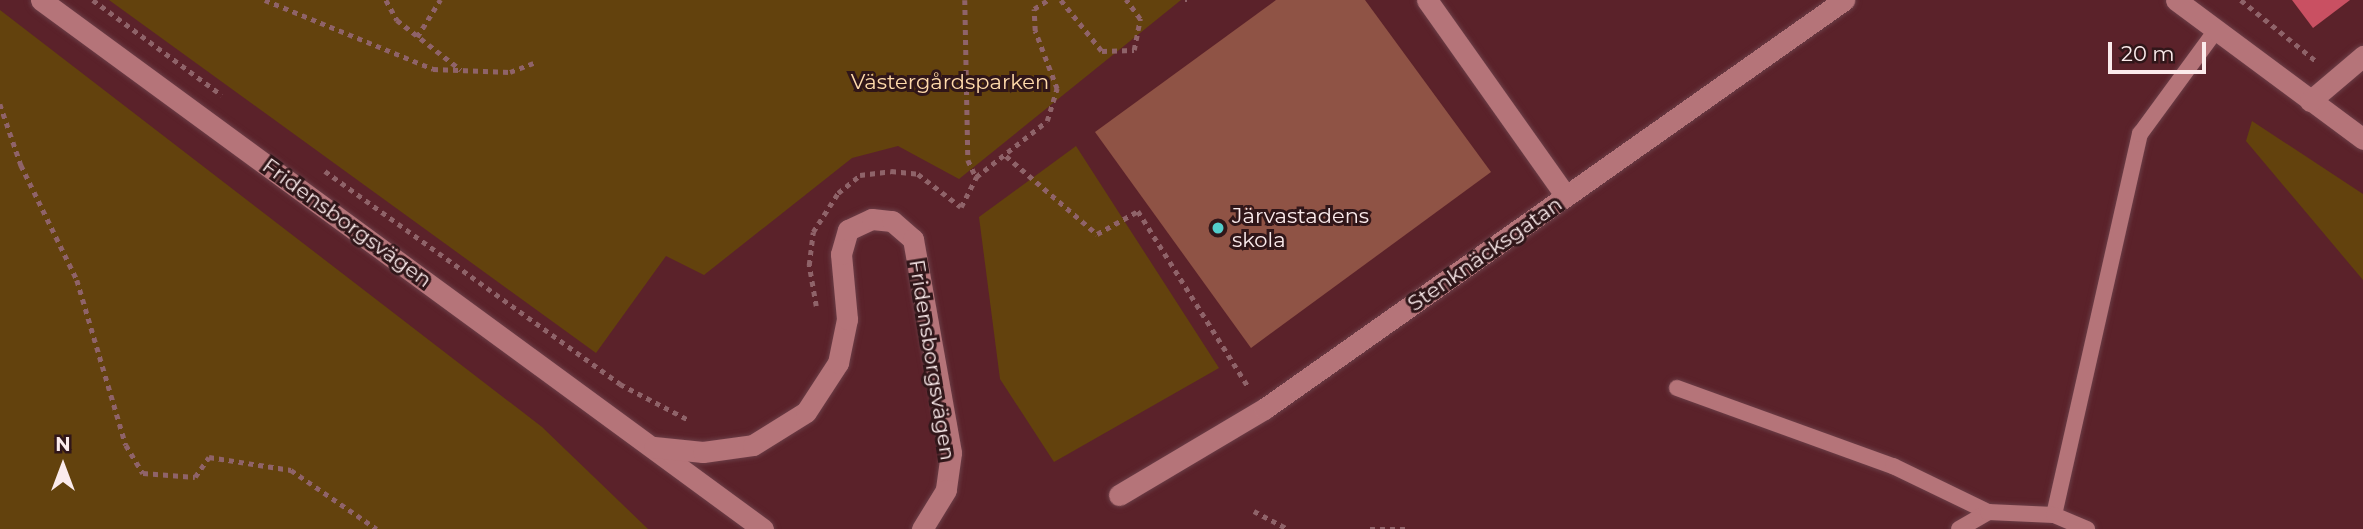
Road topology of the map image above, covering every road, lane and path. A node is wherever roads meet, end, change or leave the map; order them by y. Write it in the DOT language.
graph roads {
  1 [pos="41,0"];
  2 [pos="93,0"];
  3 [pos="265,0"];
  4 [pos="386,0"];
  5 [pos="440,0"];
  6 [pos="965,0"];
  7 [pos="1048,0"];
  8 [pos="1061,0"];
  9 [pos="1126,0"];
  10 [pos="1427,0"];
  11 [pos="1843,0"];
  12 [pos="2175,0"];
  13 [pos="2241,0"];
  14 [pos="2216,30"];
  15 [pos="416,37"];
  16 [pos="2309,56"];
  17 [pos="2363,56"];
  18 [pos="533,63"];
  19 [pos="463,70"];
  20 [pos="225,97"];
  21 [pos="2310,101"];
  22 [pos="0,104"];
  23 [pos="2363,139"];
  24 [pos="1006,156"];
  25 [pos="313,162"];
  26 [pos="976,177"];
  27 [pos="1566,197"];
  28 [pos="817,315"];
  29 [pos="1677,388"];
  30 [pos="1264,409"];
  31 [pos="700,422"];
  32 [pos="652,446"];
  33 [pos="1119,495"];
  34 [pos="1254,511"];
  35 [pos="1987,512"];
  36 [pos="2054,515"];
  37 [pos="377,529"];
  38 [pos="763,529"];
  39 [pos="922,529"];
  40 [pos="1288,529"];
  41 [pos="1370,529"];
  42 [pos="1408,529"];
  43 [pos="1959,529"];
  44 [pos="2087,529"];
  1 -- 32 [label="street, Fridensborgsvägen"];
  2 -- 20 [label="path"];
  3 -- 19 [label="path"];
  4 -- 15 [label="path"];
  5 -- 15 [label="path"];
  6 -- 26 [label="path"];
  7 -- 24 [label="path"];
  8 -- 9 [label="path"];
  10 -- 27 [label="street"];
  11 -- 27 [label="street, Stenknäcksgatan"];
  12 -- 14 [label="street"];
  13 -- 16 [label="path"];
  14 -- 21 [label="street"];
  14 -- 36 [label="lane"];
  15 -- 19 [label="path"];
  17 -- 21 [label="street"];
  18 -- 19 [label="path"];
  21 -- 23 [label="street"];
  22 -- 37 [label="path"];
  24 -- 26 [label="path"];
  24 -- 30 [label="path"];
  25 -- 31 [label="path"];
  26 -- 28 [label="path"];
  27 -- 30 [label="street, Stenknäcksgatan"];
  29 -- 35 [label="lane"];
  30 -- 33 [label="street, Stenknäcksgatan"];
  32 -- 38 [label="street, Fridensborgsvägen"];
  32 -- 39 [label="street, Fridensborgsvägen"];
  34 -- 40 [label="path"];
  35 -- 36 [label="lane"];
  35 -- 43 [label="lane"];
  36 -- 44 [label="lane"];
  41 -- 42 [label="path"];
}
